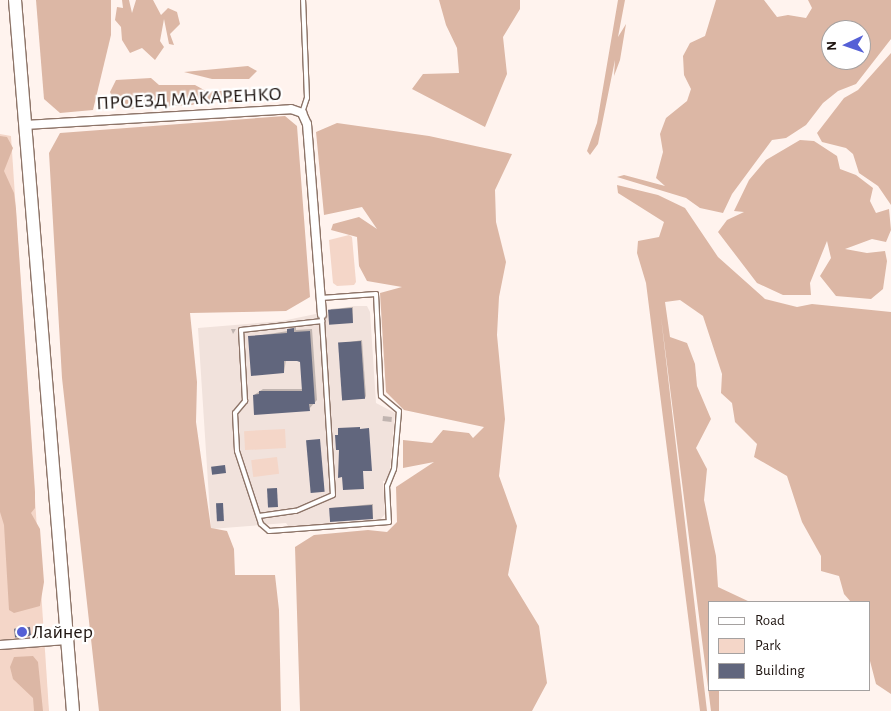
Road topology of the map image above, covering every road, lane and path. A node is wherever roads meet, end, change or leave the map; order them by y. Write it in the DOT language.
graph roads {
  1 [pos="15,0"];
  2 [pos="303,0"];
  3 [pos="302,113"];
  4 [pos="25,125"];
  5 [pos="321,298"];
  6 [pos="322,317"];
  7 [pos="258,516"];
  8 [pos="67,640"];
  9 [pos="0,645"];
  10 [pos="73,711"];
  1 -- 4 [label="main road"];
  2 -- 3 [label="lane"];
  3 -- 4 [label="street, ПРОЕЗД МАКАРЕНКО"];
  3 -- 5 [label="street, ПРОЕЗД МАКАРЕНКО"];
  4 -- 8 [label="main road"];
  5 -- 6 [label="street, ПРОЕЗД МАКАРЕНКО"];
  5 -- 7 [label="lane"];
  6 -- 7 [label="lane"];
  6 -- 7 [label="lane"];
  8 -- 9 [label="street"];
  8 -- 10 [label="main road"];
}
